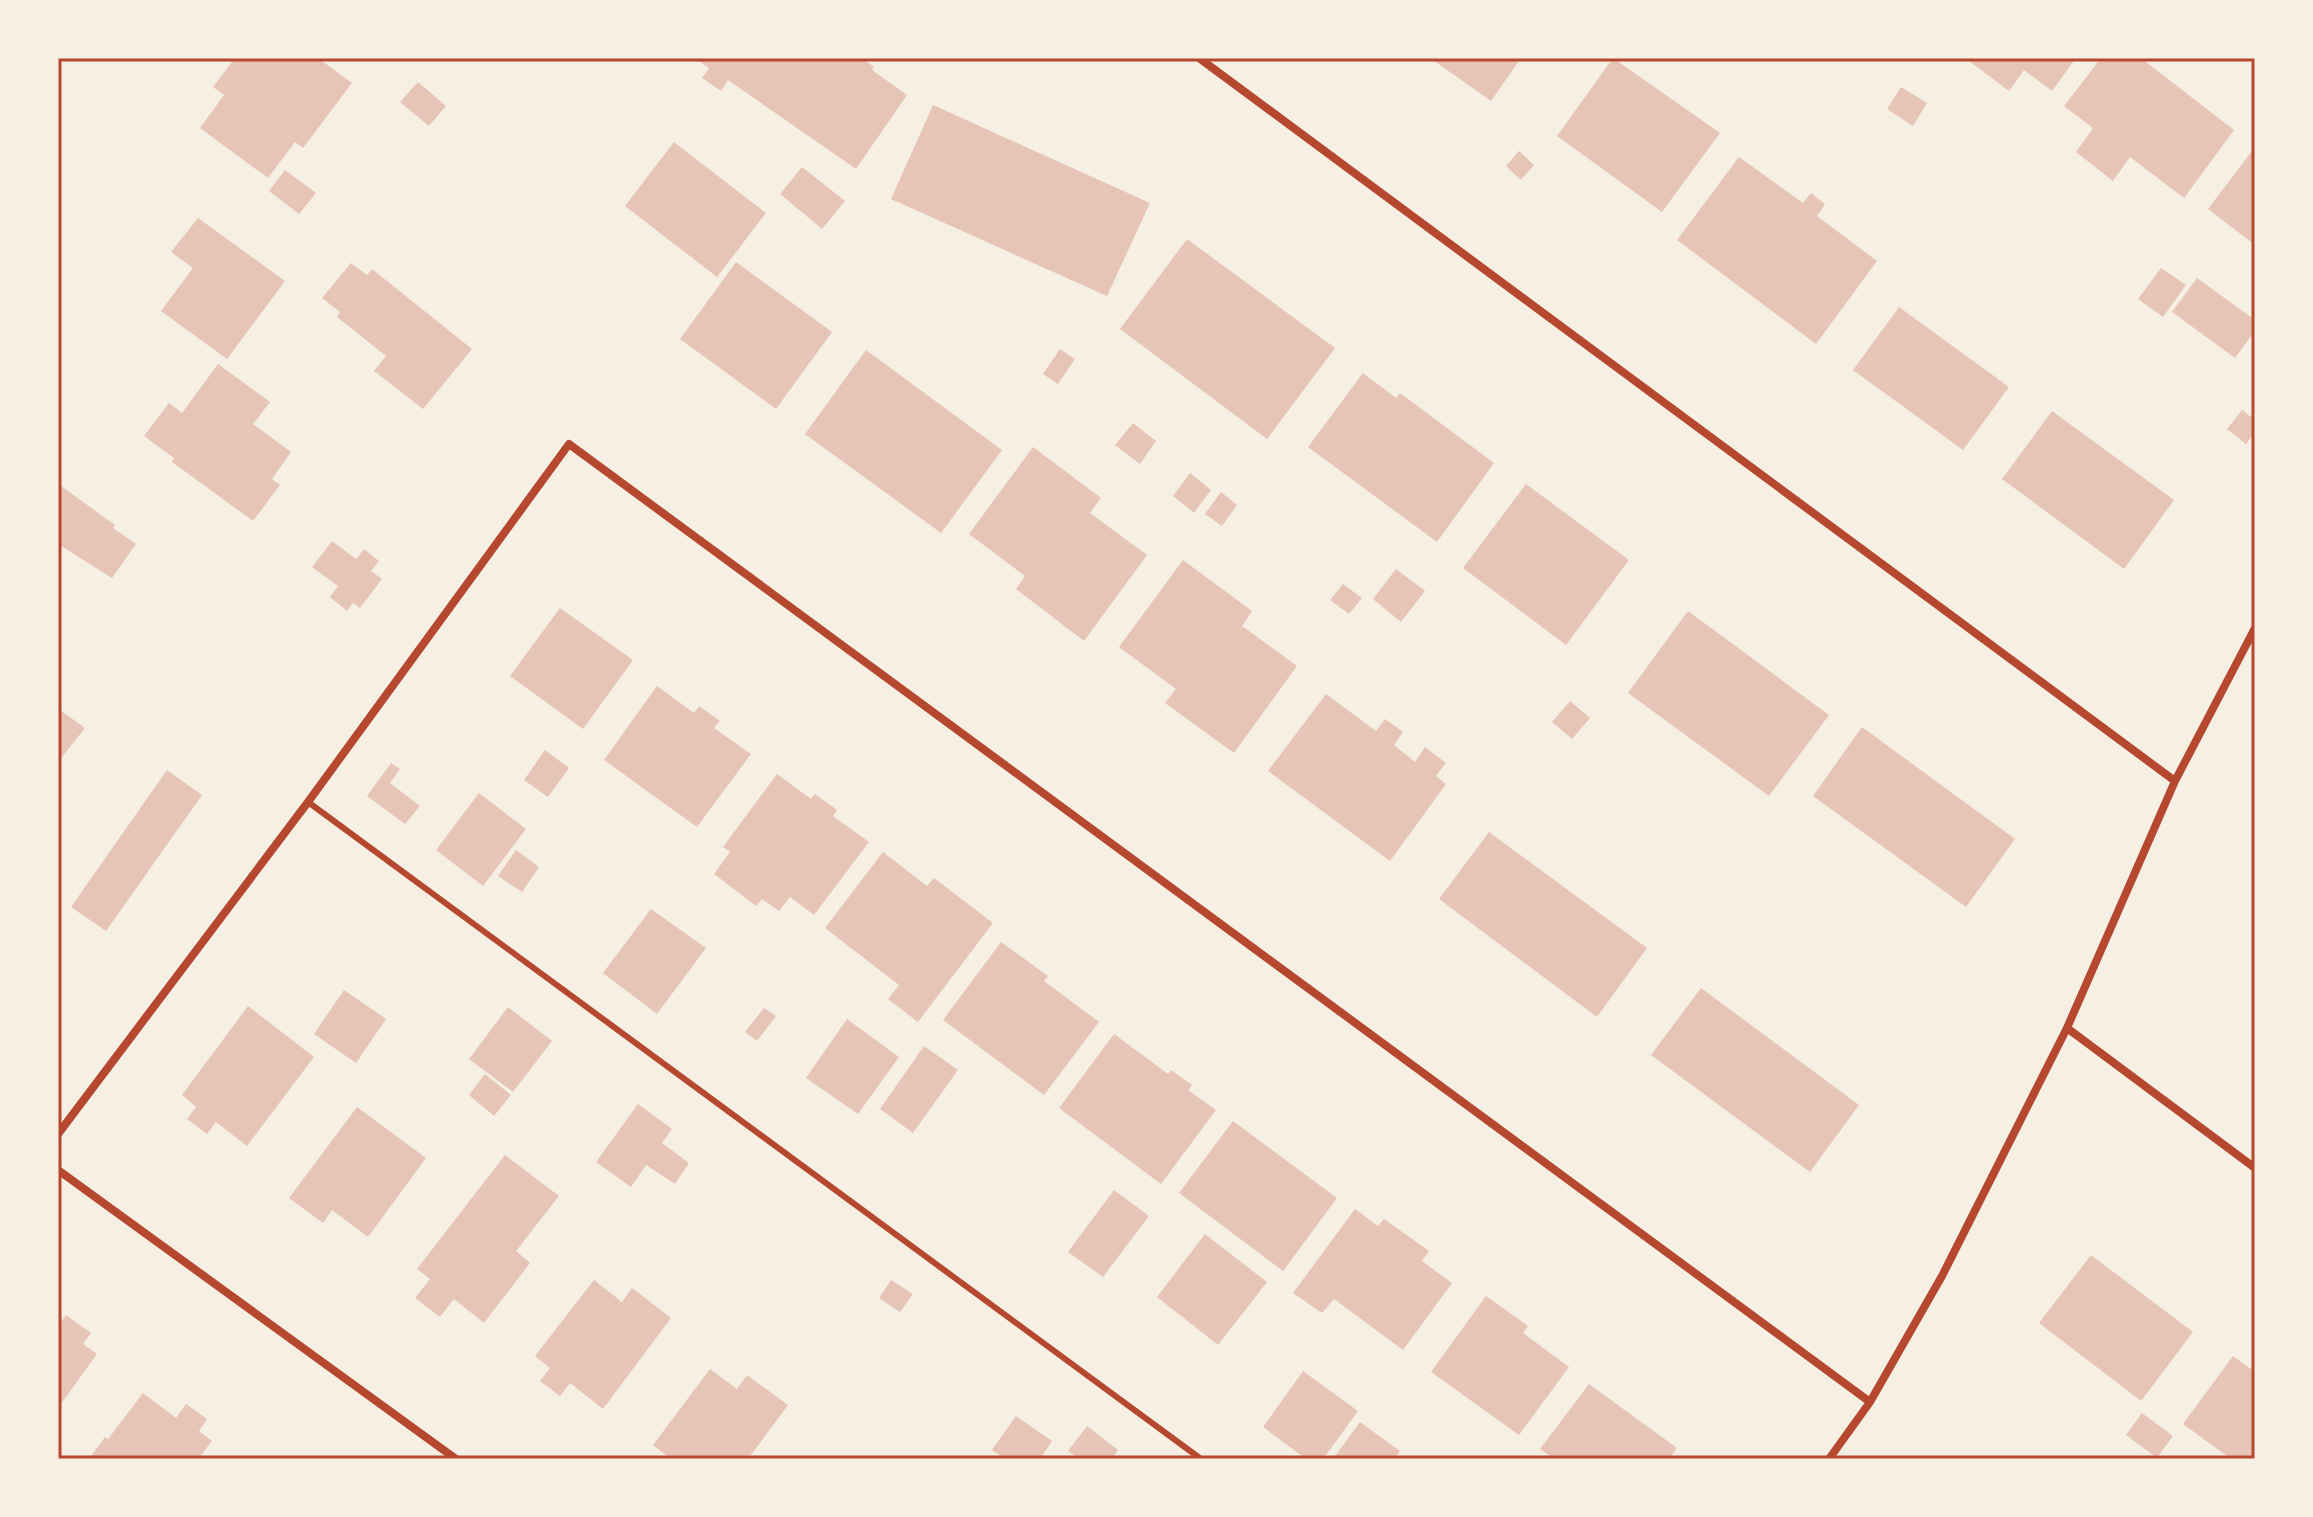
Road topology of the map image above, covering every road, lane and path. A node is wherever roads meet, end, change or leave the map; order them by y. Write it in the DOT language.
graph roads {
  1 [pos="1199,58"];
  2 [pos="2255,628"];
  3 [pos="2175,781"];
  4 [pos="308,802"];
  5 [pos="2067,1028"];
  6 [pos="58,1134"];
  7 [pos="2255,1168"];
  8 [pos="58,1170"];
  9 [pos="1870,1402"];
  10 [pos="456,1459"];
  11 [pos="1201,1459"];
  12 [pos="1829,1459"];
  1 -- 3 [label="street"];
  2 -- 3 [label="street"];
  3 -- 5 [label="street"];
  4 -- 6 [label="street"];
  4 -- 9 [label="street"];
  4 -- 11 [label="lane"];
  5 -- 7 [label="street"];
  5 -- 9 [label="street"];
  8 -- 10 [label="street"];
  9 -- 12 [label="street"];
}
